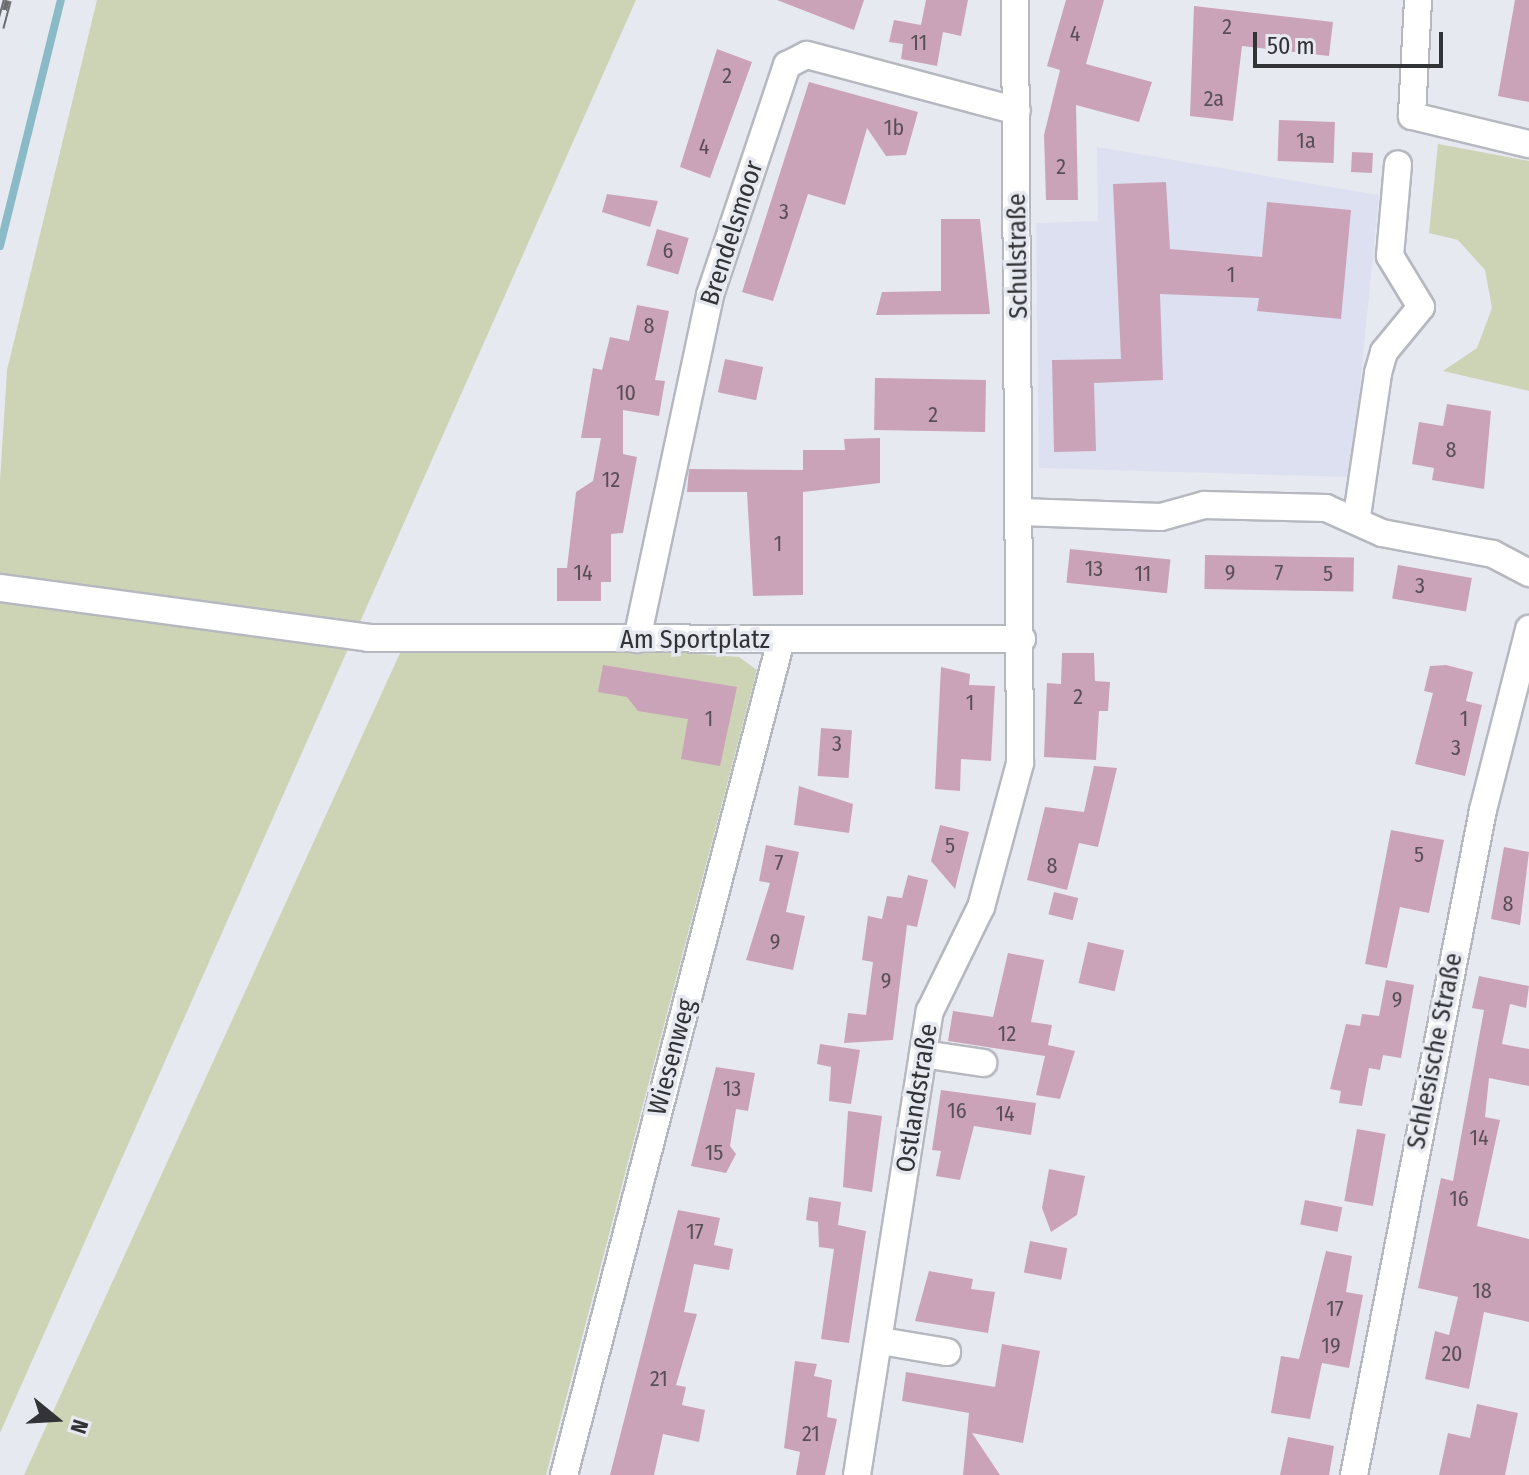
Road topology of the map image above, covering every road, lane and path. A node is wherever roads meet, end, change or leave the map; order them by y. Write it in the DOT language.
graph roads {
  1 [pos="1015,0"];
  2 [pos="1418,0"];
  3 [pos="1017,111"];
  4 [pos="1529,144"];
  5 [pos="1398,164"];
  6 [pos="1021,512"];
  7 [pos="1357,516"];
  8 [pos="1529,573"];
  9 [pos="0,588"];
  10 [pos="1529,629"];
  11 [pos="637,639"];
  12 [pos="1022,639"];
  13 [pos="781,640"];
  14 [pos="923,1054"];
  15 [pos="983,1063"];
  16 [pos="881,1341"];
  17 [pos="947,1352"];
  18 [pos="564,1475"];
  19 [pos="857,1475"];
  20 [pos="1354,1475"];
  1 -- 3 [label="street, Schulstraße"];
  2 -- 4 [label="street"];
  3 -- 6 [label="street, Schulstraße"];
  3 -- 11 [label="street, Brendelsmoor"];
  5 -- 7 [label="street"];
  6 -- 7 [label="street"];
  6 -- 12 [label="street, Schulstraße"];
  7 -- 8 [label="street"];
  9 -- 11 [label="street, Am Sportplatz"];
  10 -- 20 [label="street, Schlesische Straße"];
  11 -- 13 [label="street, Am Sportplatz"];
  12 -- 13 [label="street, Am Sportplatz"];
  12 -- 14 [label="street, Ostlandstraße"];
  13 -- 18 [label="street, Wiesenweg"];
  14 -- 15 [label="street"];
  14 -- 16 [label="street, Ostlandstraße"];
  16 -- 17 [label="street"];
  16 -- 19 [label="street, Ostlandstraße"];
}
